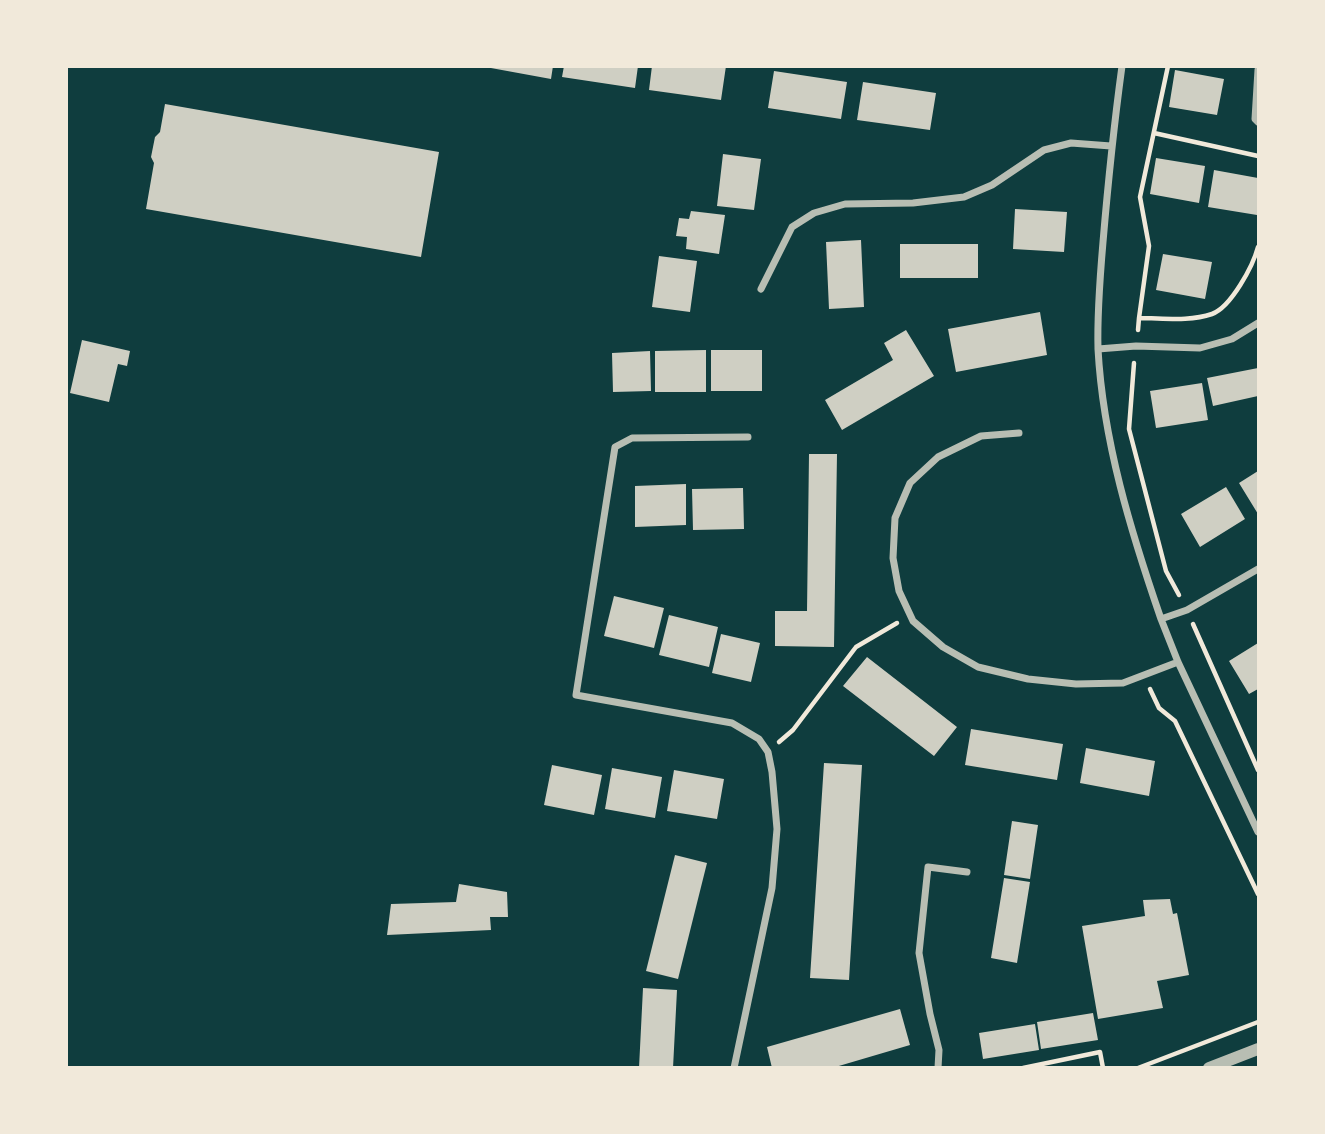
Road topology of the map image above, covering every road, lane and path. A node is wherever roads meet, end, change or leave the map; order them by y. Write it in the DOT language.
graph roads {
  1 [pos="1122,66"];
  2 [pos="1168,66"];
  3 [pos="1258,70"];
  4 [pos="1258,122"];
  5 [pos="1154,134"];
  6 [pos="1111,146"];
  7 [pos="1258,156"];
  8 [pos="1258,247"];
  9 [pos="761,289"];
  10 [pos="1139,318"];
  11 [pos="1258,323"];
  12 [pos="1136,346"];
  13 [pos="1098,349"];
  14 [pos="1019,433"];
  15 [pos="748,437"];
  16 [pos="1258,569"];
  17 [pos="1186,610"];
  18 [pos="910,615"];
  19 [pos="1161,618"];
  20 [pos="1178,662"];
  21 [pos="1143,675"];
  22 [pos="768,752"];
  23 [pos="1258,771"];
  24 [pos="1258,832"];
  25 [pos="967,872"];
  26 [pos="1258,894"];
  27 [pos="1258,1022"];
  28 [pos="1258,1049"];
  29 [pos="734,1068"];
  30 [pos="938,1068"];
  31 [pos="1023,1068"];
  32 [pos="1103,1068"];
  33 [pos="1138,1068"];
  34 [pos="1209,1068"];
  1 -- 6 [label="street"];
  2 -- 5 [label="path"];
  3 -- 4 [label="street"];
  5 -- 7 [label="path"];
  5 -- 10 [label="path"];
  6 -- 9 [label="street"];
  6 -- 13 [label="street"];
  8 -- 10 [label="path"];
  10 -- 12 [label="path"];
  11 -- 12 [label="street"];
  12 -- 13 [label="street"];
  12 -- 17 [label="path"];
  13 -- 19 [label="street"];
  14 -- 18 [label="street"];
  15 -- 22 [label="street"];
  16 -- 17 [label="street"];
  17 -- 19 [label="street"];
  17 -- 23 [label="path"];
  18 -- 21 [label="street"];
  18 -- 22 [label="path"];
  19 -- 20 [label="street"];
  20 -- 21 [label="street"];
  20 -- 24 [label="street"];
  21 -- 26 [label="path"];
  22 -- 29 [label="street"];
  25 -- 30 [label="street"];
  27 -- 33 [label="path"];
  28 -- 34 [label="street"];
  31 -- 32 [label="path"];
}
